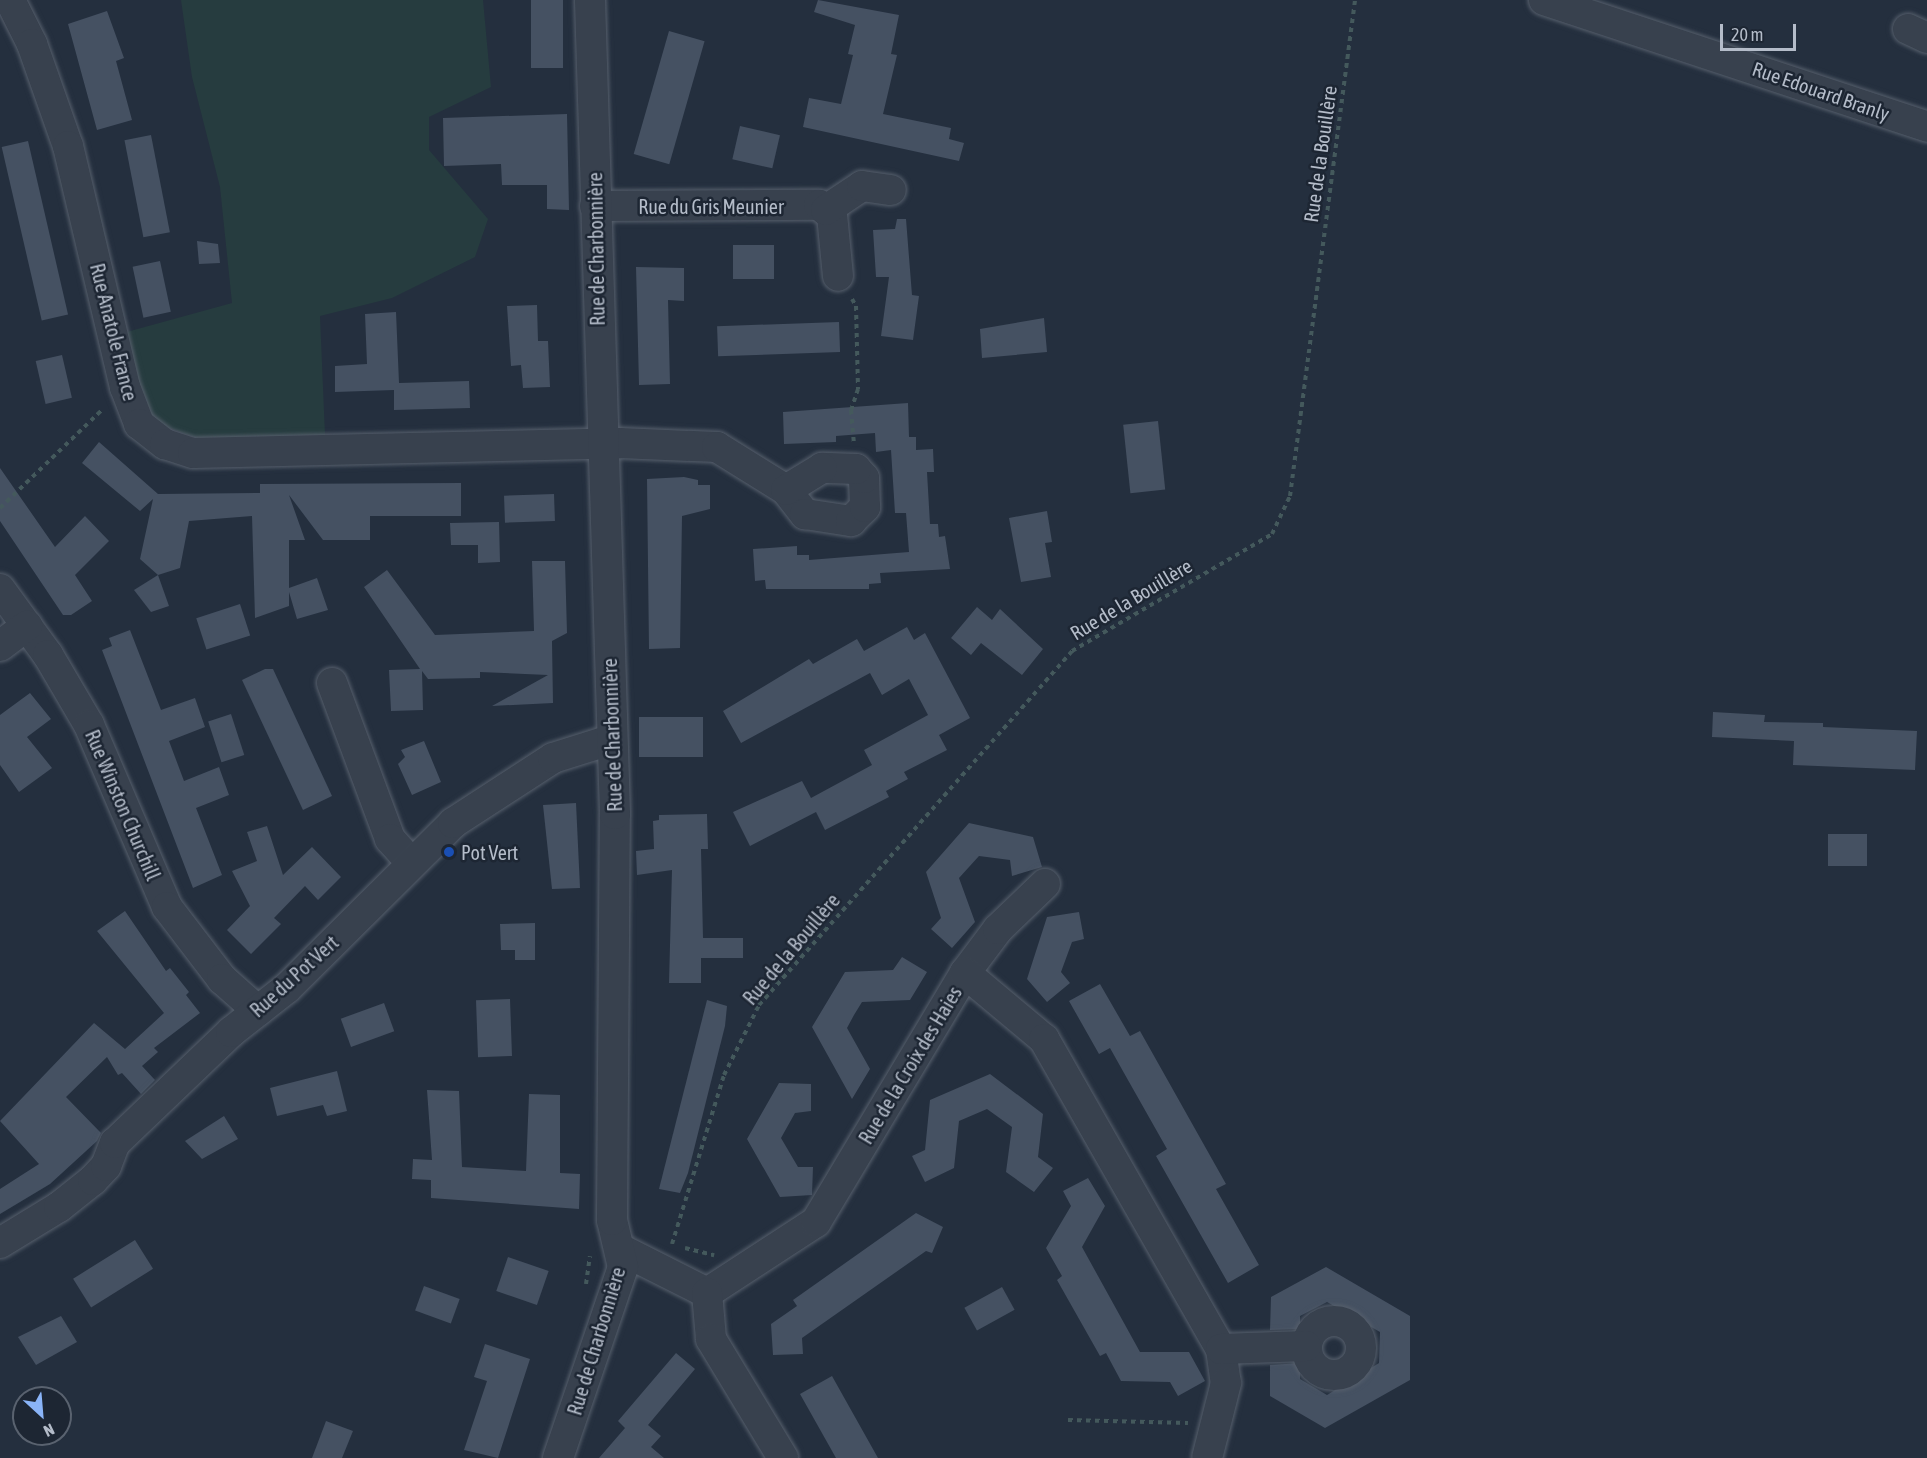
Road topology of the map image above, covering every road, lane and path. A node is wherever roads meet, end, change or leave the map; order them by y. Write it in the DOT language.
graph roads {
  1 [pos="10,0"];
  2 [pos="590,0"];
  3 [pos="1355,0"];
  4 [pos="1544,0"];
  5 [pos="1593,9"];
  6 [pos="1927,127"];
  7 [pos="891,190"];
  8 [pos="595,206"];
  9 [pos="826,210"];
  10 [pos="838,276"];
  11 [pos="125,387"];
  12 [pos="601,444"];
  13 [pos="856,469"];
  14 [pos="786,490"];
  15 [pos="0,508"];
  16 [pos="0,589"];
  17 [pos="27,626"];
  18 [pos="0,646"];
  19 [pos="332,682"];
  20 [pos="610,741"];
  21 [pos="411,862"];
  22 [pos="1045,884"];
  23 [pos="965,974"];
  24 [pos="258,1011"];
  25 [pos="0,1243"];
  26 [pos="620,1249"];
  27 [pos="714,1255"];
  28 [pos="707,1293"];
  29 [pos="1306,1346"];
  30 [pos="1221,1349"];
  31 [pos="1068,1420"];
  32 [pos="1216,1424"];
  33 [pos="558,1458"];
  34 [pos="783,1458"];
  35 [pos="1207,1458"];
  1 -- 11 [label="street, Rue Anatole France"];
  2 -- 8 [label="street, Rue de Charbonnière"];
  3 -- 27 [label="path, Rue de la Bouillère"];
  4 -- 5 [label="street, Rue Edouard Branly"];
  5 -- 6 [label="street, Rue Edouard Branly"];
  7 -- 9 [label="street"];
  8 -- 9 [label="street, Rue du Gris Meunier"];
  8 -- 12 [label="street, Rue de Charbonnière"];
  9 -- 10 [label="street"];
  10 -- 13 [label="path"];
  11 -- 12 [label="street, Rue Anatole France"];
  11 -- 15 [label="path"];
  12 -- 14 [label="street, Rue Anatole France"];
  12 -- 20 [label="street, Rue de Charbonnière"];
  13 -- 14 [label="street"];
  13 -- 14 [label="street, Rue Anatole France"];
  16 -- 17 [label="street, Rue Winston Churchill"];
  17 -- 18 [label="street"];
  17 -- 24 [label="street, Rue Winston Churchill"];
  19 -- 21 [label="street"];
  20 -- 21 [label="street, Rue du Pot Vert"];
  20 -- 26 [label="street, Rue de Charbonnière"];
  21 -- 24 [label="street, Rue du Pot Vert"];
  22 -- 23 [label="street"];
  23 -- 28 [label="street, Rue de la Croix des Haies"];
  23 -- 30 [label="street, Rue de la Croix des Haies"];
  24 -- 25 [label="street, Rue du Pot Vert"];
  26 -- 28 [label="street"];
  26 -- 33 [label="street, Rue de Charbonnière"];
  28 -- 34 [label="street"];
  29 -- 30 [label="street"];
  30 -- 32 [label="street, Rue de la Croix des Haies"];
  31 -- 32 [label="path"];
  32 -- 35 [label="street, Rue de la Croix des Haies"];
}
